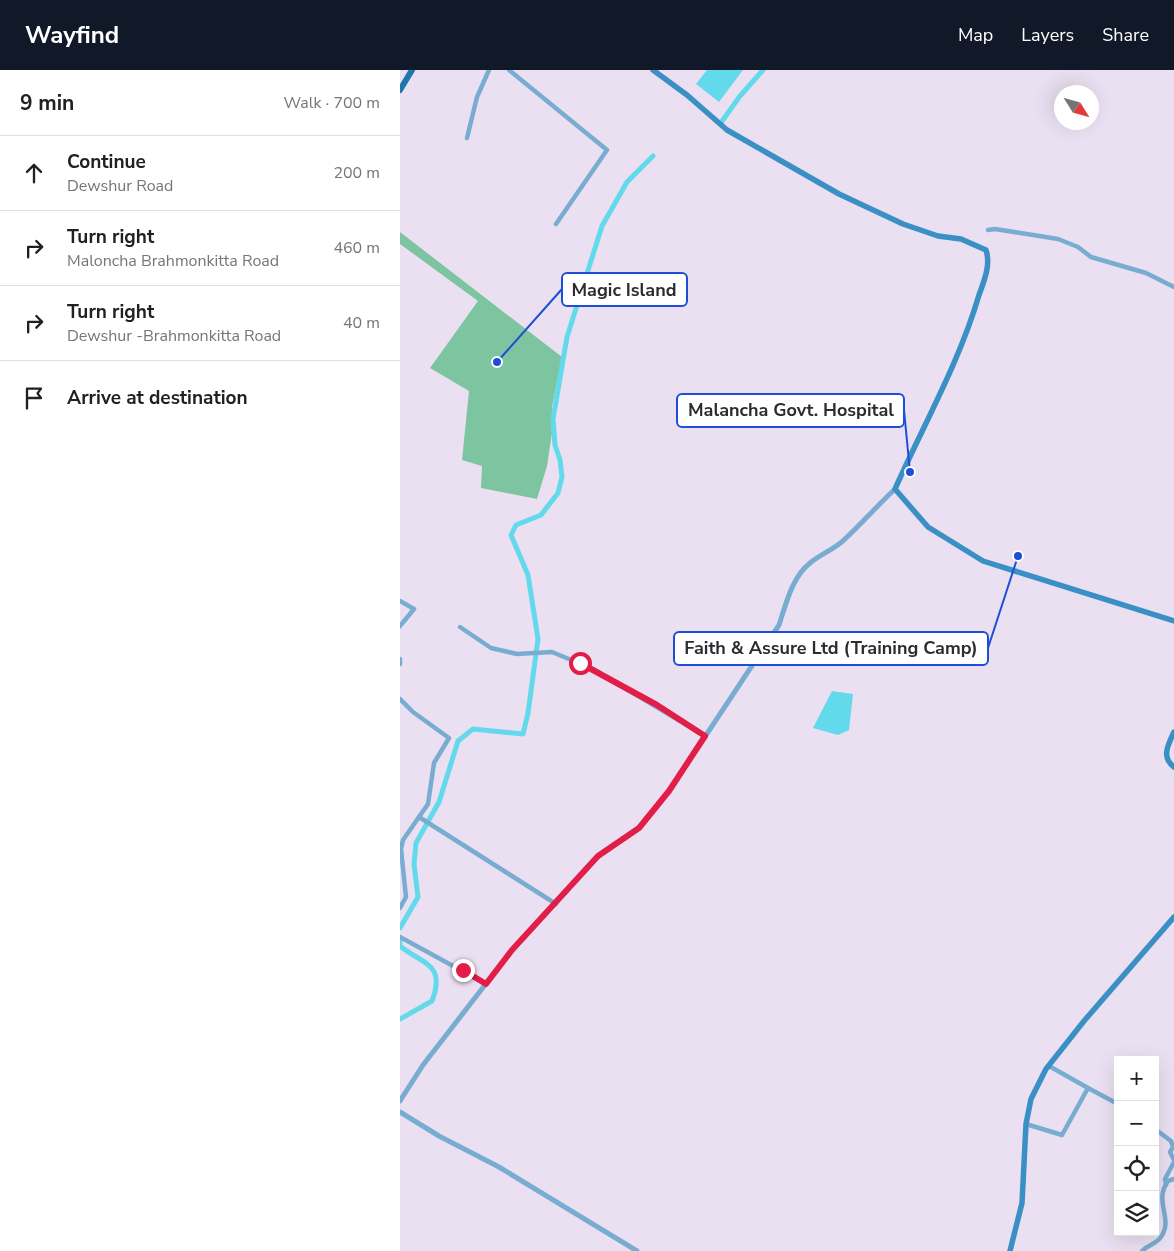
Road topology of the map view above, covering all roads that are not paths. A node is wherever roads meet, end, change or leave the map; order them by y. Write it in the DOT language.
graph roads {
  1 [pos="412,70"];
  2 [pos="488,70"];
  3 [pos="509,70"];
  4 [pos="653,70"];
  5 [pos="400,90"];
  6 [pos="467,138"];
  7 [pos="556,224"];
  8 [pos="988,230"];
  9 [pos="1174,286"];
  10 [pos="895,489"];
  11 [pos="400,601"];
  12 [pos="1174,621"];
  13 [pos="400,626"];
  14 [pos="460,628"];
  15 [pos="400,659"];
  16 [pos="400,664"];
  17 [pos="400,699"];
  18 [pos="1174,732"];
  19 [pos="705,736"];
  20 [pos="1174,767"];
  21 [pos="419,817"];
  22 [pos="556,904"];
  23 [pos="400,908"];
  24 [pos="1174,917"];
  25 [pos="400,937"];
  26 [pos="486,984"];
  27 [pos="1049,1066"];
  28 [pos="1088,1088"];
  29 [pos="400,1101"];
  30 [pos="1114,1102"];
  31 [pos="400,1112"];
  32 [pos="1026,1124"];
  33 [pos="1159,1132"];
  34 [pos="1174,1161"];
  35 [pos="1174,1179"];
  36 [pos="1166,1185"];
  37 [pos="636,1251"];
  38 [pos="1010,1251"];
  39 [pos="1142,1251"];
  1 -- 5 [label="main road"];
  2 -- 6 [label="street"];
  3 -- 7 [label="street"];
  4 -- 10 [label="main road"];
  8 -- 9 [label="street"];
  10 -- 12 [label="main road"];
  10 -- 19 [label="street"];
  11 -- 13 [label="street"];
  14 -- 19 [label="street"];
  15 -- 16 [label="street"];
  17 -- 21 [label="street"];
  18 -- 20 [label="main road"];
  19 -- 22 [label="street"];
  21 -- 22 [label="street"];
  21 -- 23 [label="street"];
  22 -- 26 [label="street"];
  24 -- 27 [label="main road"];
  25 -- 26 [label="street"];
  26 -- 29 [label="street"];
  27 -- 28 [label="street"];
  27 -- 32 [label="main road"];
  28 -- 30 [label="street"];
  28 -- 32 [label="street"];
  31 -- 37 [label="street"];
  32 -- 38 [label="main road"];
  33 -- 34 [label="street"];
  34 -- 36 [label="street"];
  35 -- 36 [label="street"];
  36 -- 39 [label="street"];
}
